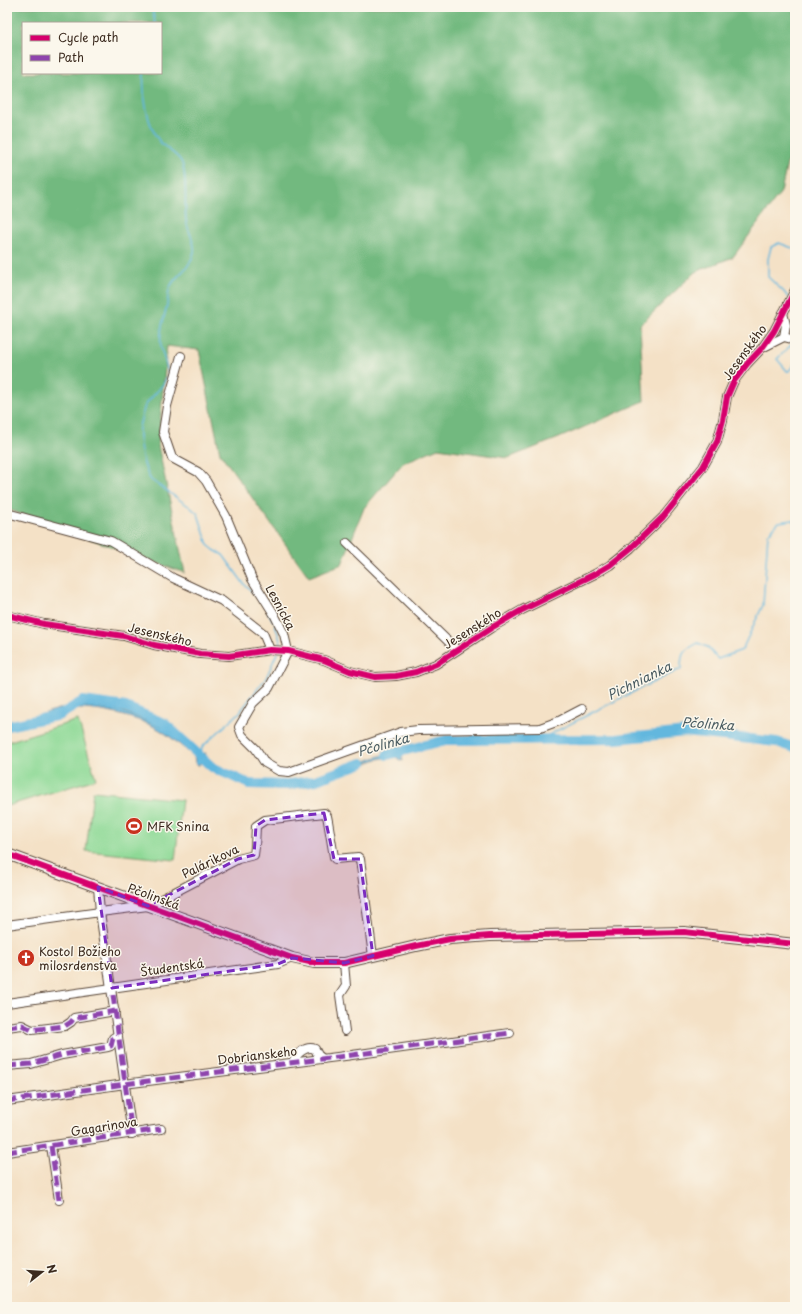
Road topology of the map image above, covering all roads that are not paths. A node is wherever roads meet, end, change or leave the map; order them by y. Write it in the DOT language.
graph roads {
  1 [pos="794,291"];
  2 [pos="783,313"];
  3 [pos="784,337"];
  4 [pos="794,339"];
  5 [pos="762,348"];
  6 [pos="181,356"];
  7 [pos="7,513"];
  8 [pos="347,543"];
  9 [pos="7,615"];
  10 [pos="270,650"];
  11 [pos="457,650"];
  12 [pos="288,651"];
  13 [pos="582,709"];
  14 [pos="7,854"];
  15 [pos="98,887"];
  16 [pos="148,906"];
  17 [pos="100,912"];
  18 [pos="7,925"];
  19 [pos="795,944"];
  20 [pos="373,956"];
  21 [pos="292,958"];
  22 [pos="344,963"];
  23 [pos="112,988"];
  24 [pos="7,1003"];
  25 [pos="115,1011"];
  26 [pos="7,1027"];
  27 [pos="345,1031"];
  28 [pos="510,1032"];
  29 [pos="118,1034"];
  30 [pos="323,1059"];
  31 [pos="293,1062"];
  32 [pos="7,1066"];
  33 [pos="125,1084"];
  34 [pos="7,1101"];
  35 [pos="161,1129"];
  36 [pos="132,1134"];
  37 [pos="51,1146"];
  38 [pos="7,1152"];
  39 [pos="58,1200"];
  1 -- 2 [label="street, Jesenského"];
  2 -- 3 [label="street"];
  2 -- 5 [label="street, Jesenského"];
  3 -- 4 [label="street"];
  3 -- 5 [label="street"];
  5 -- 11 [label="street, Jesenského"];
  6 -- 12 [label="street, Lesnícka"];
  7 -- 10 [label="street"];
  8 -- 11 [label="street"];
  9 -- 10 [label="street, Jesenského"];
  10 -- 12 [label="street, Jesenského"];
  11 -- 12 [label="street, Jesenského"];
  12 -- 13 [label="street"];
  14 -- 15 [label="main road, Pčolinská"];
  15 -- 16 [label="main road, Pčolinská"];
  15 -- 17 [label="street"];
  16 -- 17 [label="street, Palárikova"];
  16 -- 20 [label="street, Palárikova"];
  16 -- 21 [label="main road, Pčolinská"];
  17 -- 18 [label="street, Palárikova"];
  17 -- 23 [label="street"];
  19 -- 20 [label="main road, Pčolinská"];
  20 -- 22 [label="main road, Pčolinská"];
  21 -- 22 [label="main road, Pčolinská"];
  21 -- 23 [label="street, Študentská"];
  22 -- 27 [label="street"];
  23 -- 24 [label="street, Študentská"];
  23 -- 25 [label="street"];
  25 -- 26 [label="street"];
  25 -- 29 [label="street"];
  28 -- 30 [label="street, Dobrianskeho"];
  29 -- 32 [label="street"];
  29 -- 33 [label="street"];
  30 -- 31 [label="street, Dobrianskeho"];
  30 -- 31 [label="street"];
  31 -- 33 [label="street, Dobrianskeho"];
  33 -- 34 [label="street, Dobrianskeho"];
  33 -- 36 [label="street"];
  35 -- 36 [label="street, Gagarinova"];
  36 -- 37 [label="street, Gagarinova"];
  37 -- 38 [label="street, Gagarinova"];
  37 -- 39 [label="street"];
}
